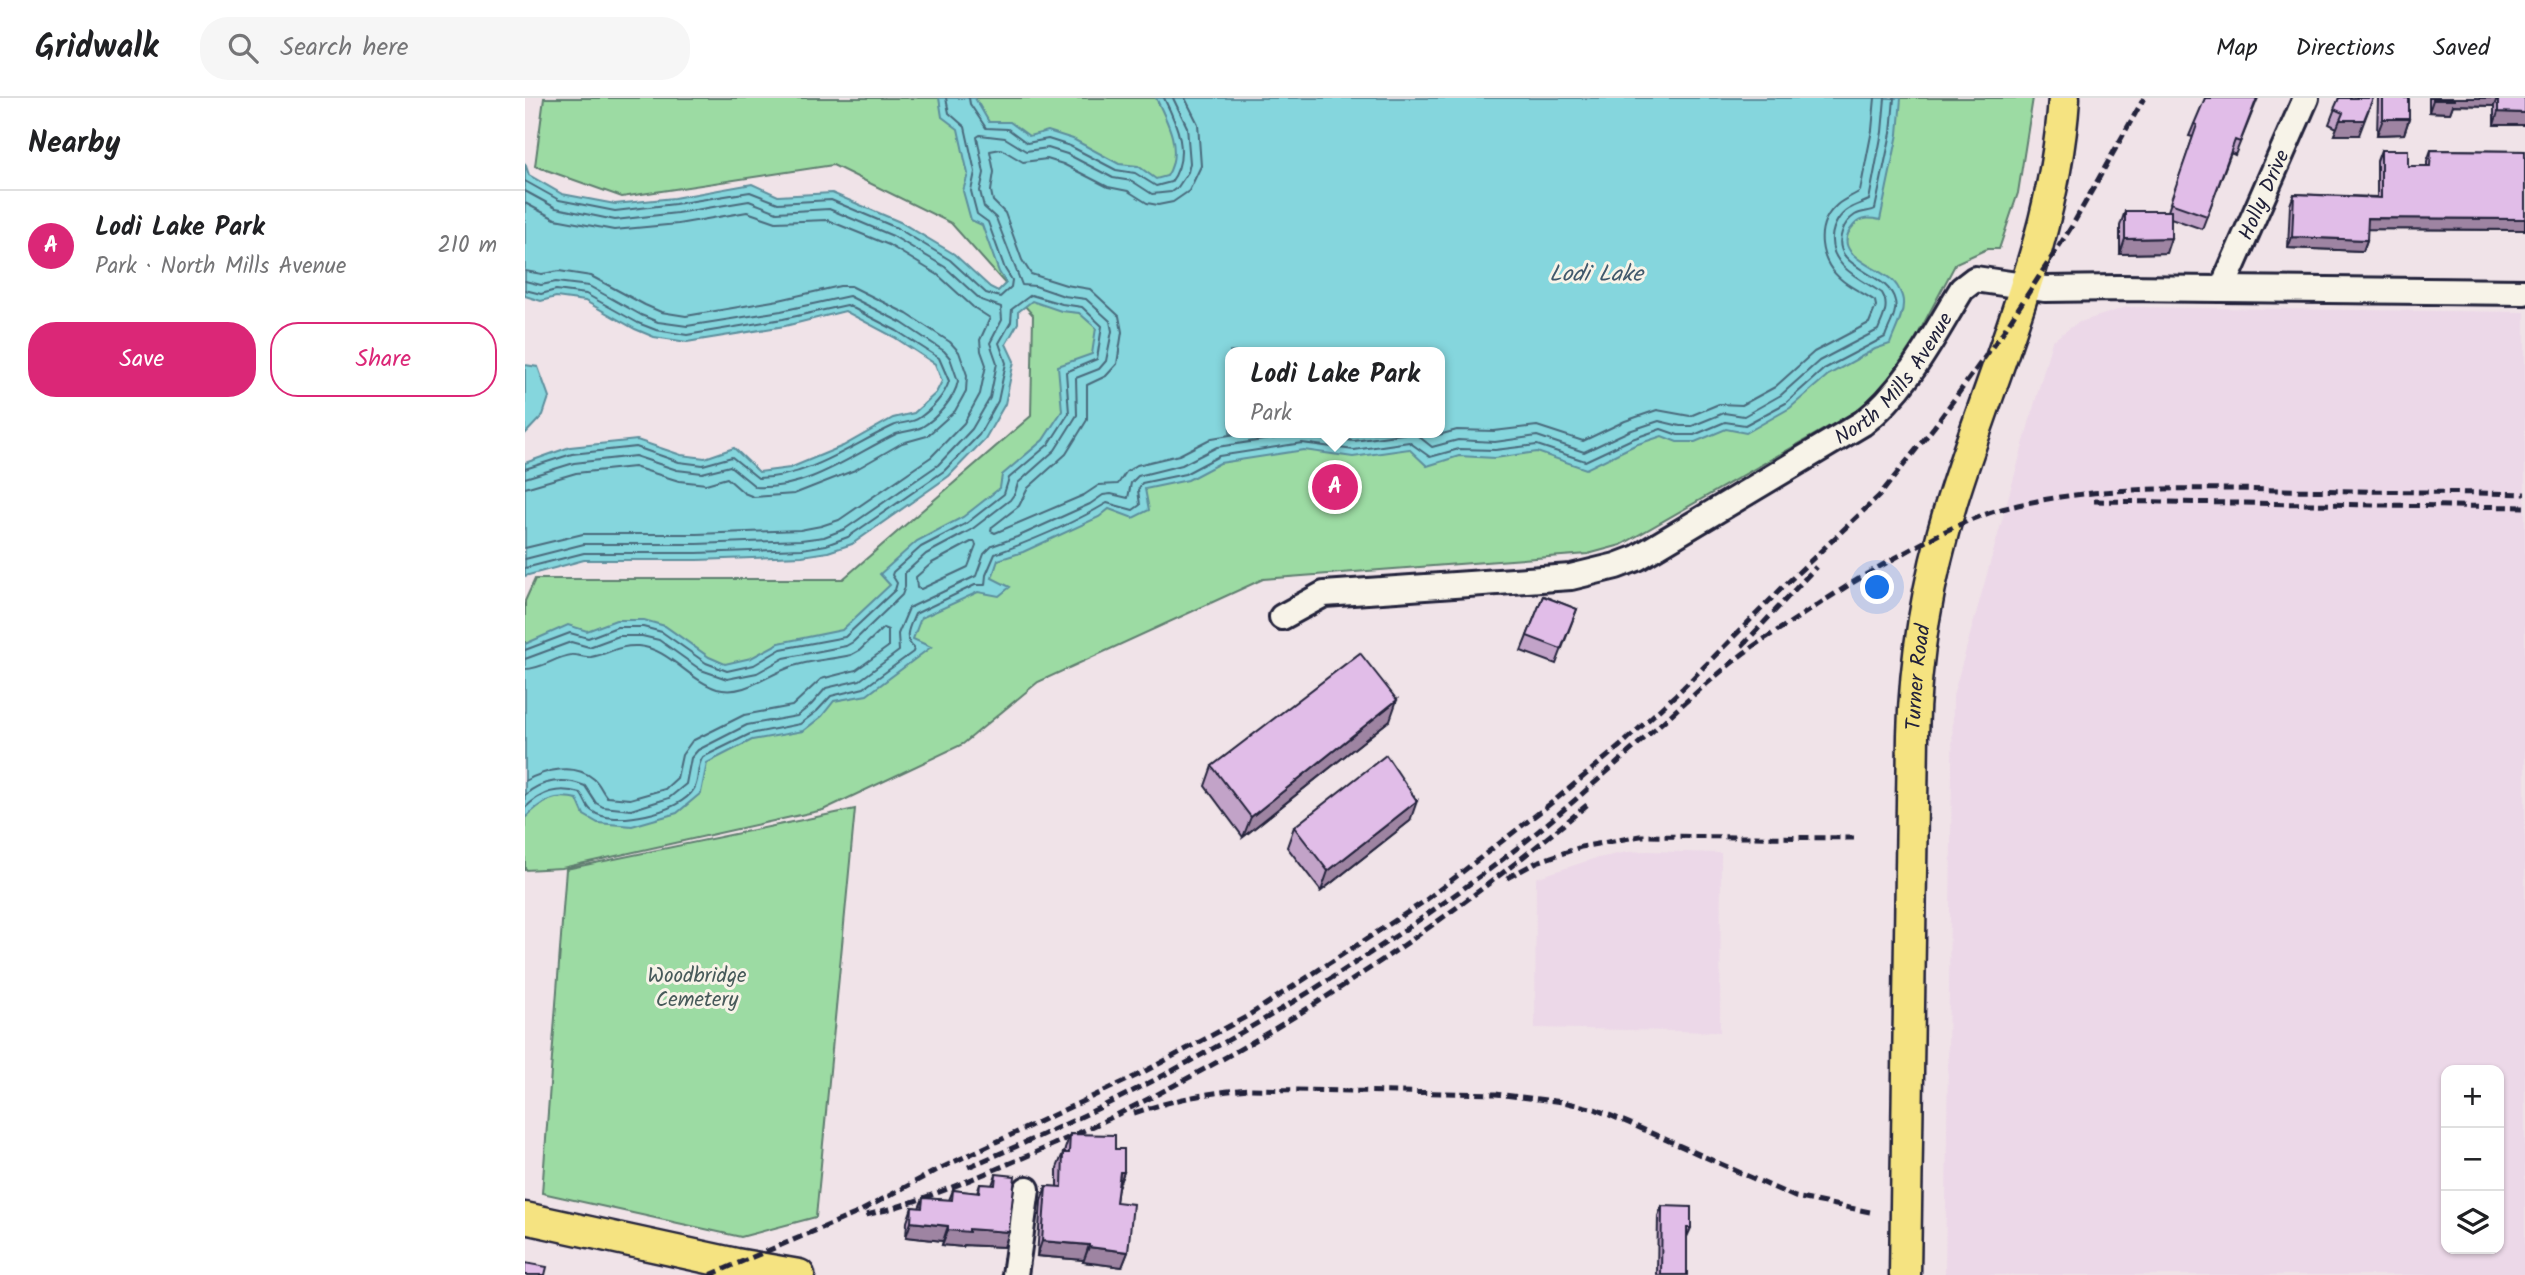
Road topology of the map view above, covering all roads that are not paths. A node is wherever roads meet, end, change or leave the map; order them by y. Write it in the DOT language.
graph roads {
  1 [pos="2064,98"];
  2 [pos="2306,98"];
  3 [pos="2025,287"];
  4 [pos="2222,289"];
  5 [pos="2525,292"];
  6 [pos="1282,617"];
  7 [pos="1027,1189"];
  8 [pos="525,1218"];
  9 [pos="799,1275"];
  10 [pos="1015,1275"];
  11 [pos="1905,1275"];
  1 -- 3 [label="main road, Turner Road"];
  2 -- 4 [label="street, Holly Drive"];
  3 -- 4 [label="street, North Mills Avenue"];
  3 -- 6 [label="street, North Mills Avenue"];
  3 -- 11 [label="main road, Turner Road"];
  4 -- 5 [label="street, North Mills Avenue"];
  7 -- 10 [label="street"];
  8 -- 9 [label="main road"];
}
